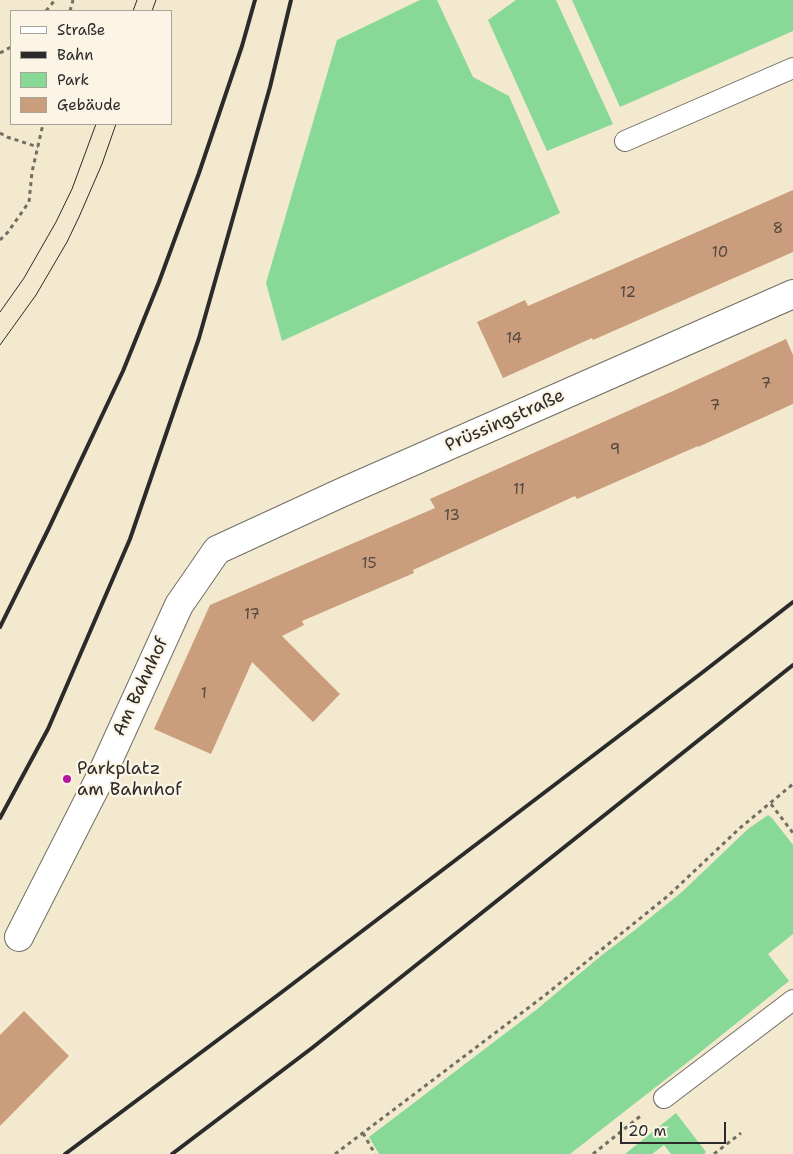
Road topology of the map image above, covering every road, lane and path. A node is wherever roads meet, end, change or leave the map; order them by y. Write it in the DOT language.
graph roads {
  1 [pos="56,0"];
  2 [pos="47,10"];
  3 [pos="793,68"];
  4 [pos="43,125"];
  5 [pos="0,133"];
  6 [pos="625,141"];
  7 [pos="38,147"];
  8 [pos="0,240"];
  9 [pos="793,294"];
  10 [pos="217,550"];
  11 [pos="793,784"];
  12 [pos="771,804"];
  13 [pos="793,833"];
  14 [pos="19,937"];
  15 [pos="793,1000"];
  16 [pos="664,1098"];
  17 [pos="363,1133"];
  18 [pos="741,1133"];
  19 [pos="335,1154"];
  20 [pos="375,1154"];
  21 [pos="593,1154"];
  22 [pos="714,1154"];
  1 -- 2 [label="path"];
  3 -- 6 [label="lane"];
  4 -- 7 [label="path"];
  5 -- 7 [label="path"];
  7 -- 8 [label="path"];
  9 -- 10 [label="street, Prüssingstraße"];
  10 -- 14 [label="street, Am Bahnhof"];
  11 -- 12 [label="path"];
  12 -- 13 [label="path"];
  12 -- 17 [label="path"];
  15 -- 16 [label="lane"];
  16 -- 21 [label="path"];
  17 -- 19 [label="path"];
  17 -- 20 [label="path"];
  18 -- 22 [label="path"];
}
